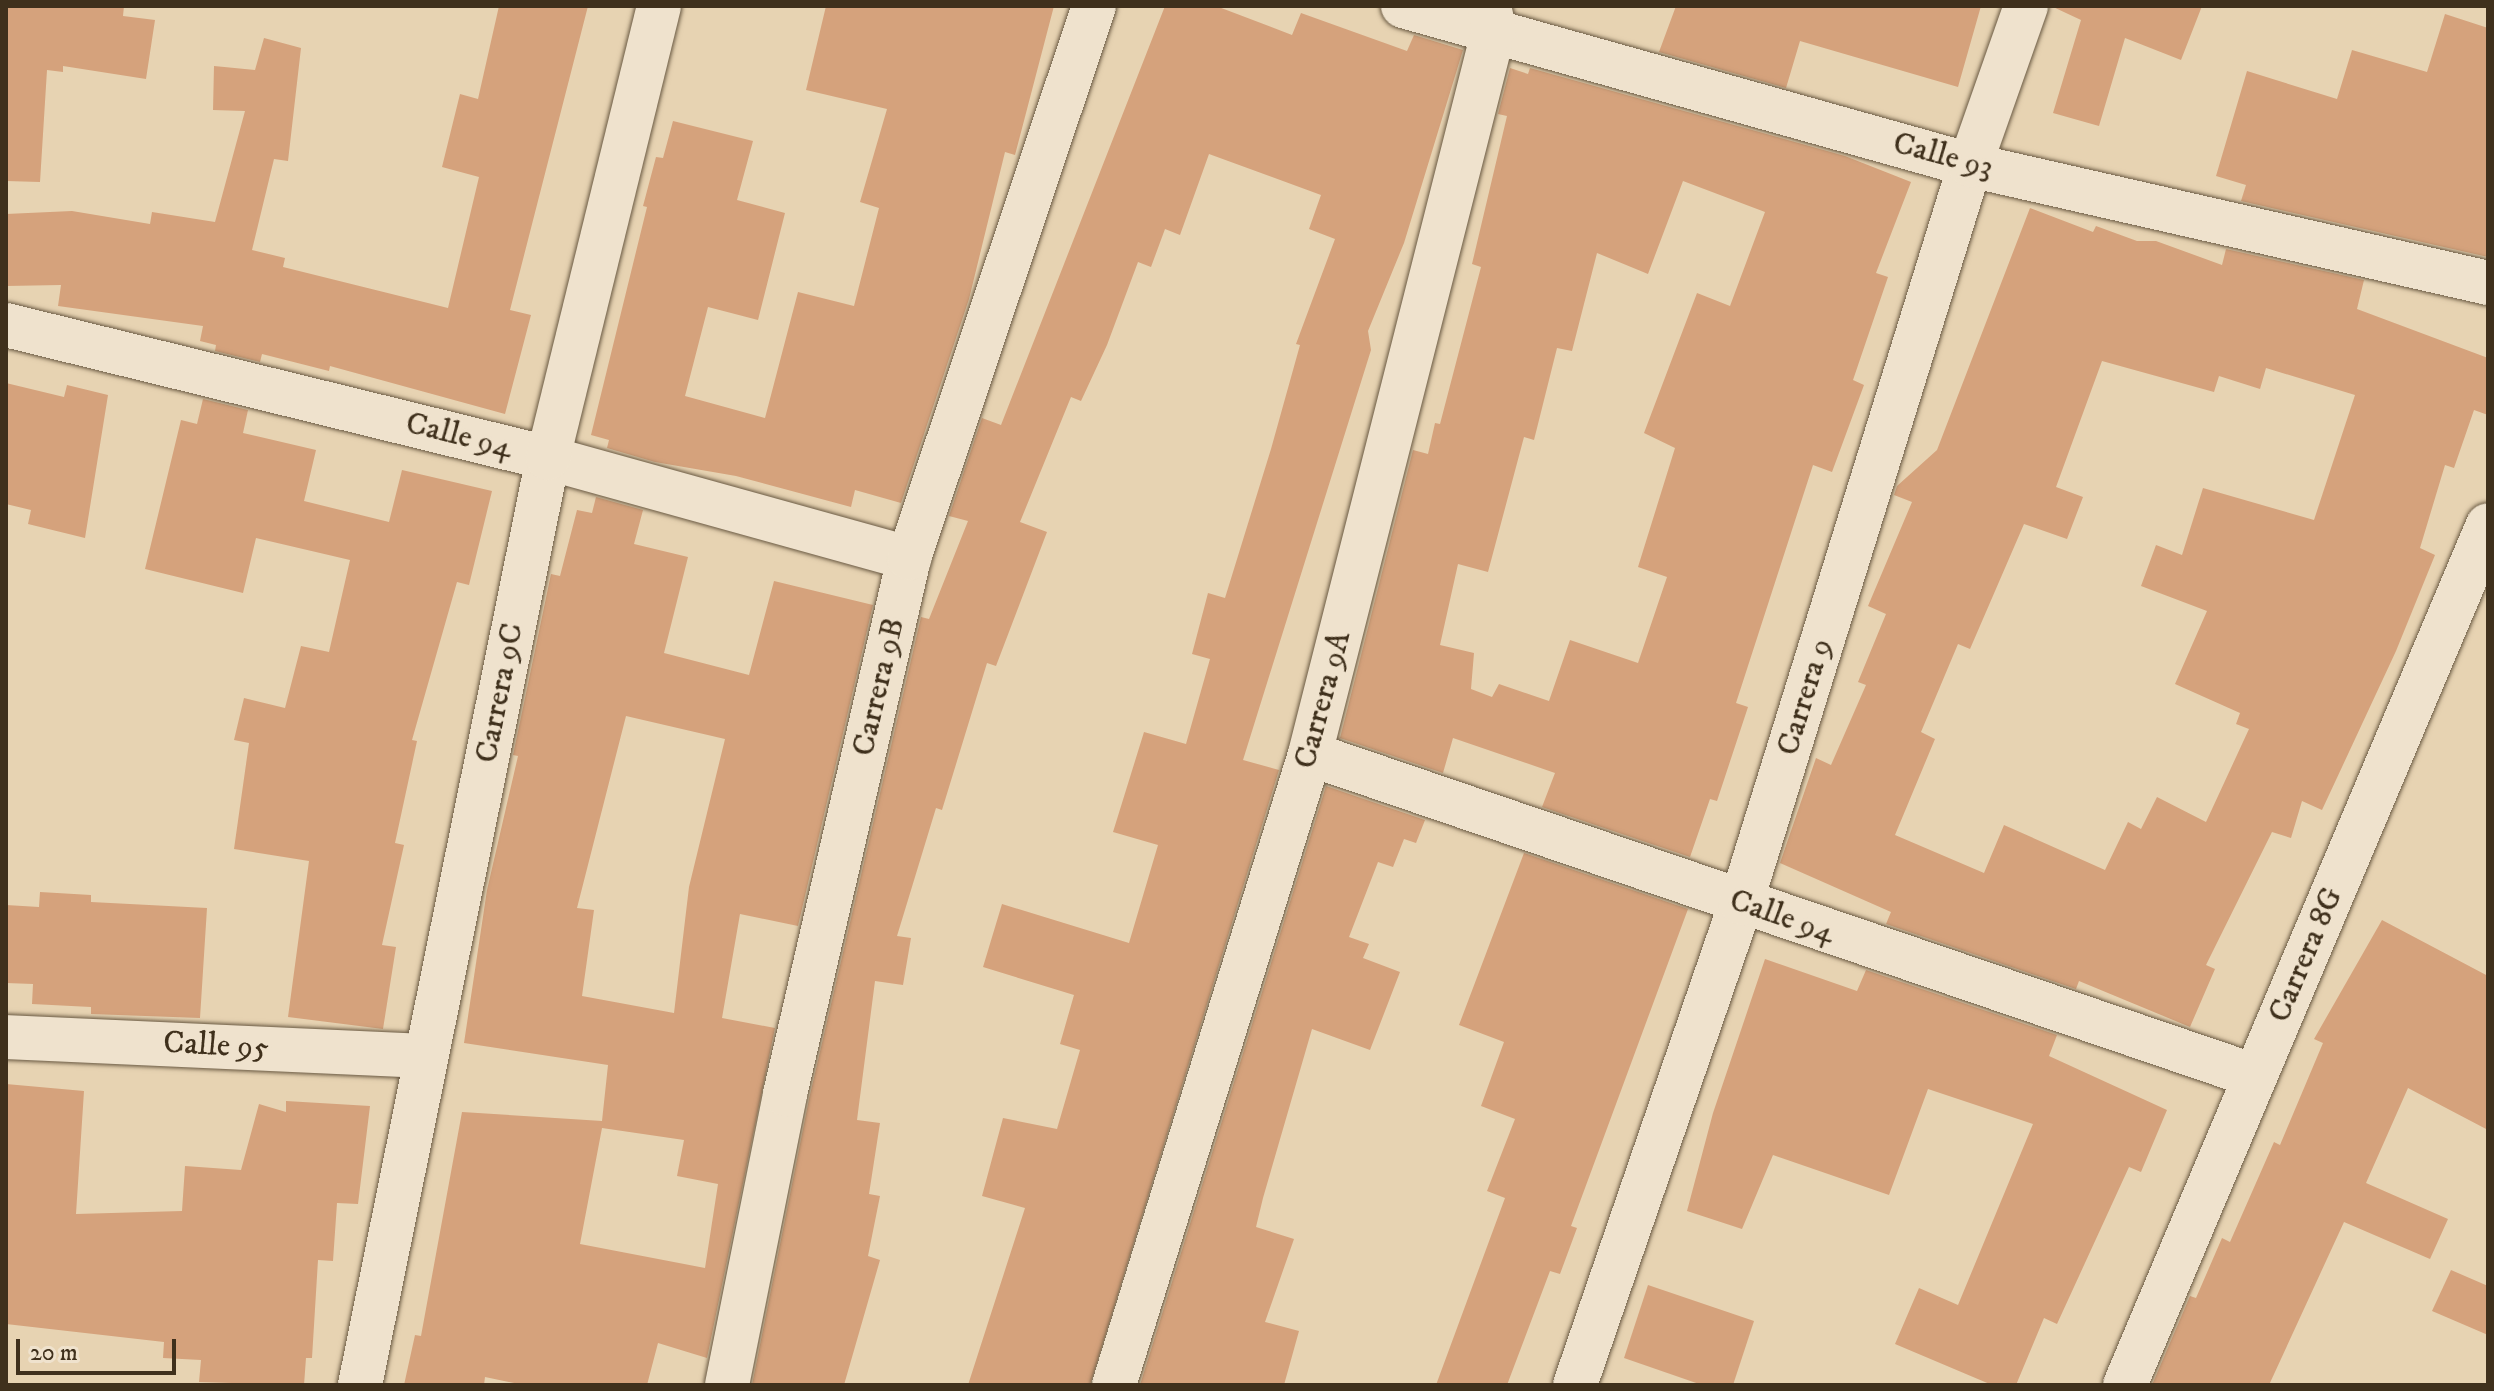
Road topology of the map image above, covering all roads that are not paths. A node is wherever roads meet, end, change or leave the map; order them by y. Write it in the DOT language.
graph roads {
  1 [pos="659,6"];
  2 [pos="1094,6"];
  3 [pos="1403,6"];
  4 [pos="2026,6"];
  5 [pos="1492,18"];
  6 [pos="1970,165"];
  7 [pos="2488,283"];
  8 [pos="6,325"];
  9 [pos="548,458"];
  10 [pos="2488,525"];
  11 [pos="909,558"];
  12 [pos="1310,754"];
  13 [pos="1741,903"];
  14 [pos="6,1037"];
  15 [pos="426,1056"];
  16 [pos="2255,1076"];
  17 [pos="360,1385"];
  18 [pos="727,1385"];
  19 [pos="1114,1385"];
  20 [pos="1575,1385"];
  21 [pos="2125,1385"];
  1 -- 9 [label="street, Carrera 9C"];
  2 -- 11 [label="street, Carrera 9B"];
  3 -- 5 [label="street, Calle 93"];
  4 -- 6 [label="street, Carrera 9"];
  5 -- 6 [label="street, Calle 93"];
  5 -- 12 [label="street, Carrera 9A"];
  6 -- 7 [label="street, Calle 93"];
  6 -- 13 [label="street, Carrera 9"];
  8 -- 9 [label="street, Calle 94"];
  9 -- 11 [label="street, Calle 94"];
  9 -- 15 [label="street, Carrera 9C"];
  10 -- 16 [label="street, Carrera 8G"];
  11 -- 18 [label="street, Carrera 9B"];
  12 -- 13 [label="street, Calle 94"];
  12 -- 19 [label="street, Carrera 9A"];
  13 -- 16 [label="street, Calle 94"];
  13 -- 20 [label="street, Carrera 9"];
  14 -- 15 [label="street, Calle 95"];
  15 -- 17 [label="street, Carrera 9C"];
  16 -- 21 [label="street, Carrera 8G"];
}
